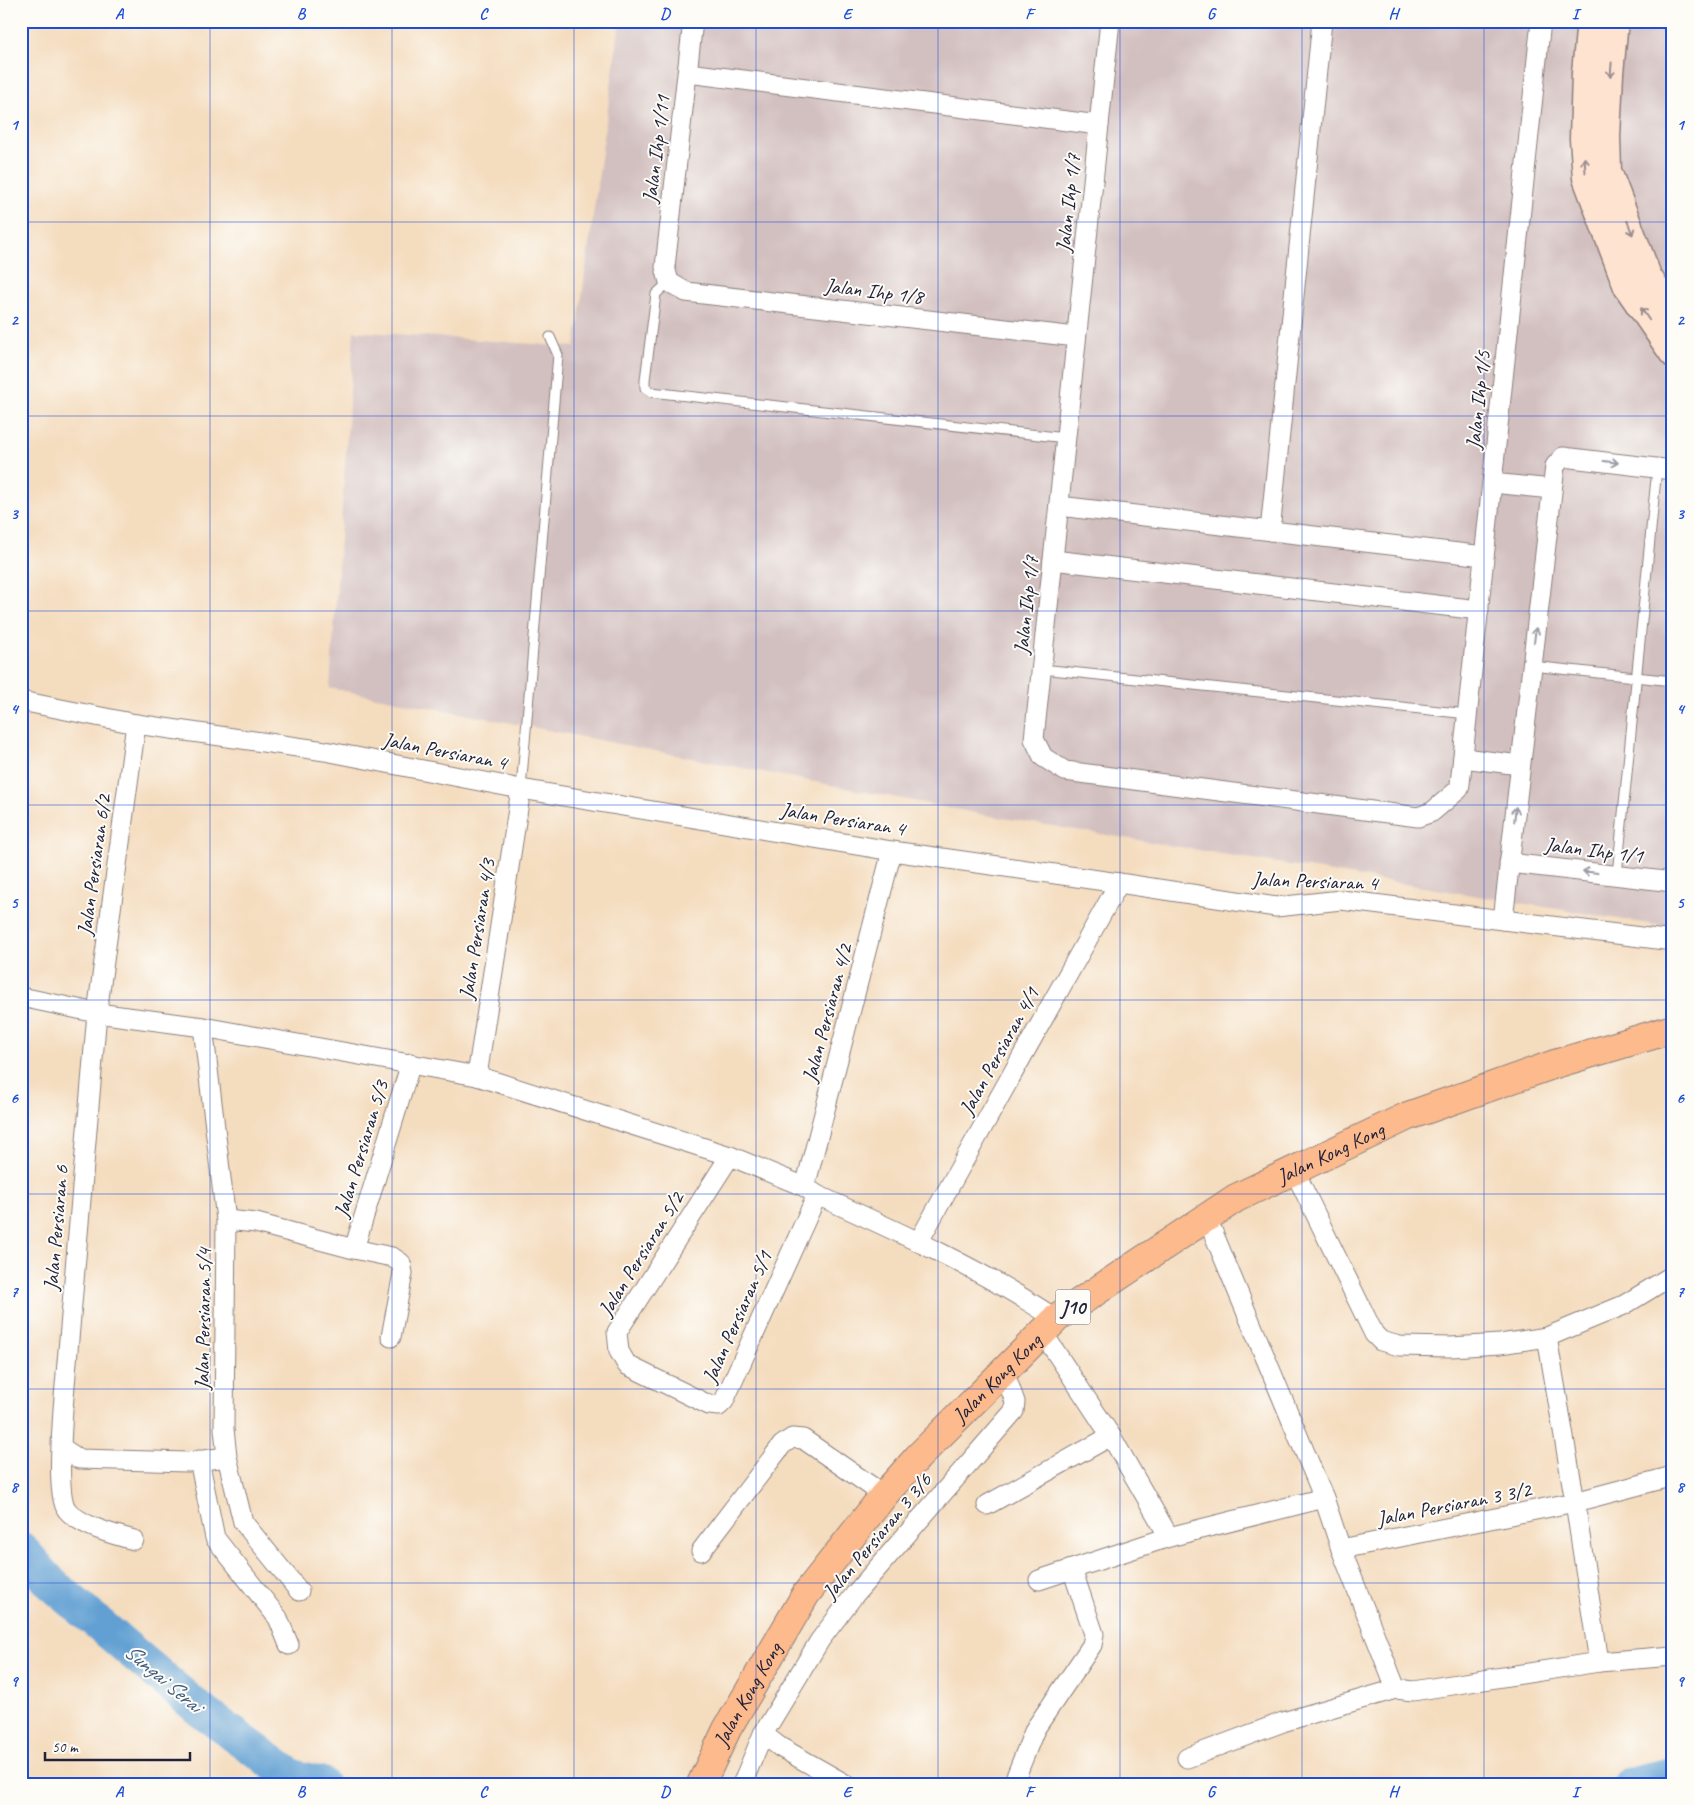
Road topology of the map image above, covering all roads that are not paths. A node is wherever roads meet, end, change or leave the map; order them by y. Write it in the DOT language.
graph roads {
  1 [pos="694,21"];
  2 [pos="1110,21"];
  3 [pos="1322,21"];
  4 [pos="1541,21"];
  5 [pos="1590,21"];
  6 [pos="1615,21"];
  7 [pos="688,73"];
  8 [pos="1099,125"];
  9 [pos="669,282"];
  10 [pos="1673,314"];
  11 [pos="550,337"];
  12 [pos="1076,337"];
  13 [pos="1673,354"];
  14 [pos="1066,438"];
  15 [pos="1665,469"];
  16 [pos="1492,483"];
  17 [pos="1552,489"];
  18 [pos="1059,506"];
  19 [pos="1270,531"];
  20 [pos="1484,556"];
  21 [pos="1053,560"];
  22 [pos="1479,610"];
  23 [pos="1532,666"];
  24 [pos="1042,669"];
  25 [pos="1636,677"];
  26 [pos="1673,681"];
  27 [pos="21,700"];
  28 [pos="1468,714"];
  29 [pos="136,724"];
  30 [pos="1463,758"];
  31 [pos="1520,765"];
  32 [pos="1460,784"];
  33 [pos="521,789"];
  34 [pos="892,851"];
  35 [pos="1509,863"];
  36 [pos="1617,875"];
  37 [pos="1119,882"];
  38 [pos="1673,882"];
  39 [pos="1503,920"];
  40 [pos="1669,943"];
  41 [pos="21,997"];
  42 [pos="97,1013"];
  43 [pos="203,1027"];
  44 [pos="1673,1029"];
  45 [pos="1621,1045"];
  46 [pos="1673,1045"];
  47 [pos="411,1063"];
  48 [pos="477,1076"];
  49 [pos="730,1156"];
  50 [pos="1294,1170"];
  51 [pos="811,1191"];
  52 [pos="1207,1218"];
  53 [pos="226,1220"];
  54 [pos="918,1241"];
  55 [pos="354,1249"];
  56 [pos="1673,1275"];
  57 [pos="1050,1326"];
  58 [pos="391,1337"];
  59 [pos="1547,1337"];
  60 [pos="1004,1371"];
  61 [pos="668,1385"];
  62 [pos="1111,1436"];
  63 [pos="62,1448"];
  64 [pos="227,1457"];
  65 [pos="199,1460"];
  66 [pos="1673,1476"];
  67 [pos="884,1495"];
  68 [pos="1324,1498"];
  69 [pos="1576,1502"];
  70 [pos="988,1505"];
  71 [pos="1169,1537"];
  72 [pos="134,1540"];
  73 [pos="1341,1549"];
  74 [pos="701,1551"];
  75 [pos="1072,1569"];
  76 [pos="1039,1580"];
  77 [pos="298,1591"];
  78 [pos="289,1645"];
  79 [pos="1673,1656"];
  80 [pos="1599,1662"];
  81 [pos="1396,1689"];
  82 [pos="763,1734"];
  83 [pos="1187,1758"];
  84 [pos="701,1784"];
  85 [pos="742,1784"];
  86 [pos="845,1784"];
  87 [pos="1013,1784"];
  1 -- 7 [label="street, Jalan Ihp 1/11"];
  2 -- 8 [label="street, Jalan Ihp 1/7"];
  3 -- 19 [label="street"];
  4 -- 16 [label="street, Jalan Ihp 1/5"];
  13 -- 5 [label="street, one-way"];
  6 -- 10 [label="street, one-way"];
  7 -- 8 [label="street"];
  7 -- 9 [label="street, Jalan Ihp 1/11"];
  8 -- 12 [label="street, Jalan Ihp 1/7"];
  9 -- 12 [label="street, Jalan Ihp 1/8"];
  9 -- 14 [label="lane"];
  11 -- 33 [label="lane"];
  12 -- 14 [label="street, Jalan Ihp 1/7"];
  14 -- 18 [label="street, Jalan Ihp 1/7"];
  17 -- 15 [label="street, one-way"];
  15 -- 25 [label="lane"];
  16 -- 17 [label="street"];
  16 -- 20 [label="street, Jalan Ihp 1/5"];
  23 -- 17 [label="street, one-way"];
  18 -- 19 [label="street"];
  18 -- 21 [label="street, Jalan Ihp 1/7"];
  19 -- 20 [label="street"];
  20 -- 22 [label="street, Jalan Ihp 1/5"];
  21 -- 22 [label="street"];
  21 -- 24 [label="street, Jalan Ihp 1/7"];
  22 -- 28 [label="street, Jalan Ihp 1/5"];
  23 -- 25 [label="lane"];
  23 -- 31 [label="street"];
  24 -- 28 [label="lane"];
  24 -- 32 [label="street, Jalan Ihp 1/7"];
  25 -- 26 [label="lane"];
  25 -- 36 [label="lane"];
  27 -- 29 [label="street, Jalan Persiaran 4"];
  28 -- 30 [label="street, Jalan Ihp 1/5"];
  29 -- 33 [label="street, Jalan Persiaran 4"];
  29 -- 42 [label="street, Jalan Persiaran 6/2"];
  30 -- 31 [label="street"];
  30 -- 32 [label="street, Jalan Ihp 1/5"];
  35 -- 31 [label="street, one-way"];
  33 -- 34 [label="street, Jalan Persiaran 4"];
  33 -- 48 [label="street, Jalan Persiaran 4/3"];
  34 -- 37 [label="street, Jalan Persiaran 4"];
  34 -- 51 [label="street, Jalan Persiaran 4/2"];
  36 -- 35 [label="street, Jalan Ihp 1/1, one-way"];
  35 -- 39 [label="street"];
  36 -- 38 [label="street, Jalan Ihp 1/1"];
  37 -- 39 [label="street, Jalan Persiaran 4"];
  37 -- 54 [label="street, Jalan Persiaran 4/1"];
  39 -- 40 [label="street, Jalan Persiaran 4"];
  41 -- 42 [label="street"];
  42 -- 43 [label="street"];
  42 -- 63 [label="street, Jalan Persiaran 6"];
  43 -- 47 [label="street"];
  43 -- 53 [label="street, Jalan Persiaran 5/4"];
  44 -- 45 [label="main road, Jalan Kong Kong / J10"];
  45 -- 46 [label="main road, Jalan Kong Kong / J10"];
  45 -- 50 [label="main road, Jalan Kong Kong / J10"];
  47 -- 48 [label="street"];
  47 -- 55 [label="street, Jalan Persiaran 5/3"];
  48 -- 49 [label="street"];
  49 -- 51 [label="street"];
  49 -- 61 [label="street, Jalan Persiaran 5/2"];
  50 -- 52 [label="main road, Jalan Kong Kong / J10"];
  50 -- 59 [label="street"];
  51 -- 54 [label="street"];
  51 -- 61 [label="street, Jalan Persiaran 5/1"];
  52 -- 57 [label="main road, Jalan Kong Kong / J10"];
  52 -- 68 [label="street"];
  53 -- 55 [label="street"];
  53 -- 64 [label="street, Jalan Persiaran 5/4"];
  54 -- 57 [label="street"];
  55 -- 58 [label="street"];
  56 -- 59 [label="street"];
  57 -- 60 [label="main road, Jalan Kong Kong / J10"];
  57 -- 62 [label="street"];
  59 -- 69 [label="street"];
  60 -- 67 [label="main road, Jalan Kong Kong / J10"];
  60 -- 82 [label="street, Jalan Persiaran 3 3/6"];
  62 -- 70 [label="street"];
  62 -- 71 [label="street"];
  63 -- 65 [label="street"];
  63 -- 72 [label="street, Jalan Persiaran 6"];
  64 -- 65 [label="street"];
  64 -- 77 [label="street, Jalan Persiaran 5/4"];
  65 -- 78 [label="street"];
  66 -- 69 [label="street, Jalan Persiaran 3 3/2"];
  67 -- 74 [label="street"];
  67 -- 84 [label="main road, Jalan Kong Kong / J10"];
  68 -- 71 [label="street"];
  68 -- 73 [label="street"];
  69 -- 73 [label="street, Jalan Persiaran 3 3/2"];
  69 -- 80 [label="street"];
  71 -- 75 [label="street"];
  73 -- 81 [label="street"];
  75 -- 76 [label="street"];
  75 -- 87 [label="street"];
  79 -- 80 [label="street"];
  80 -- 81 [label="street"];
  81 -- 83 [label="street"];
  82 -- 85 [label="street"];
  82 -- 86 [label="street"];
}
